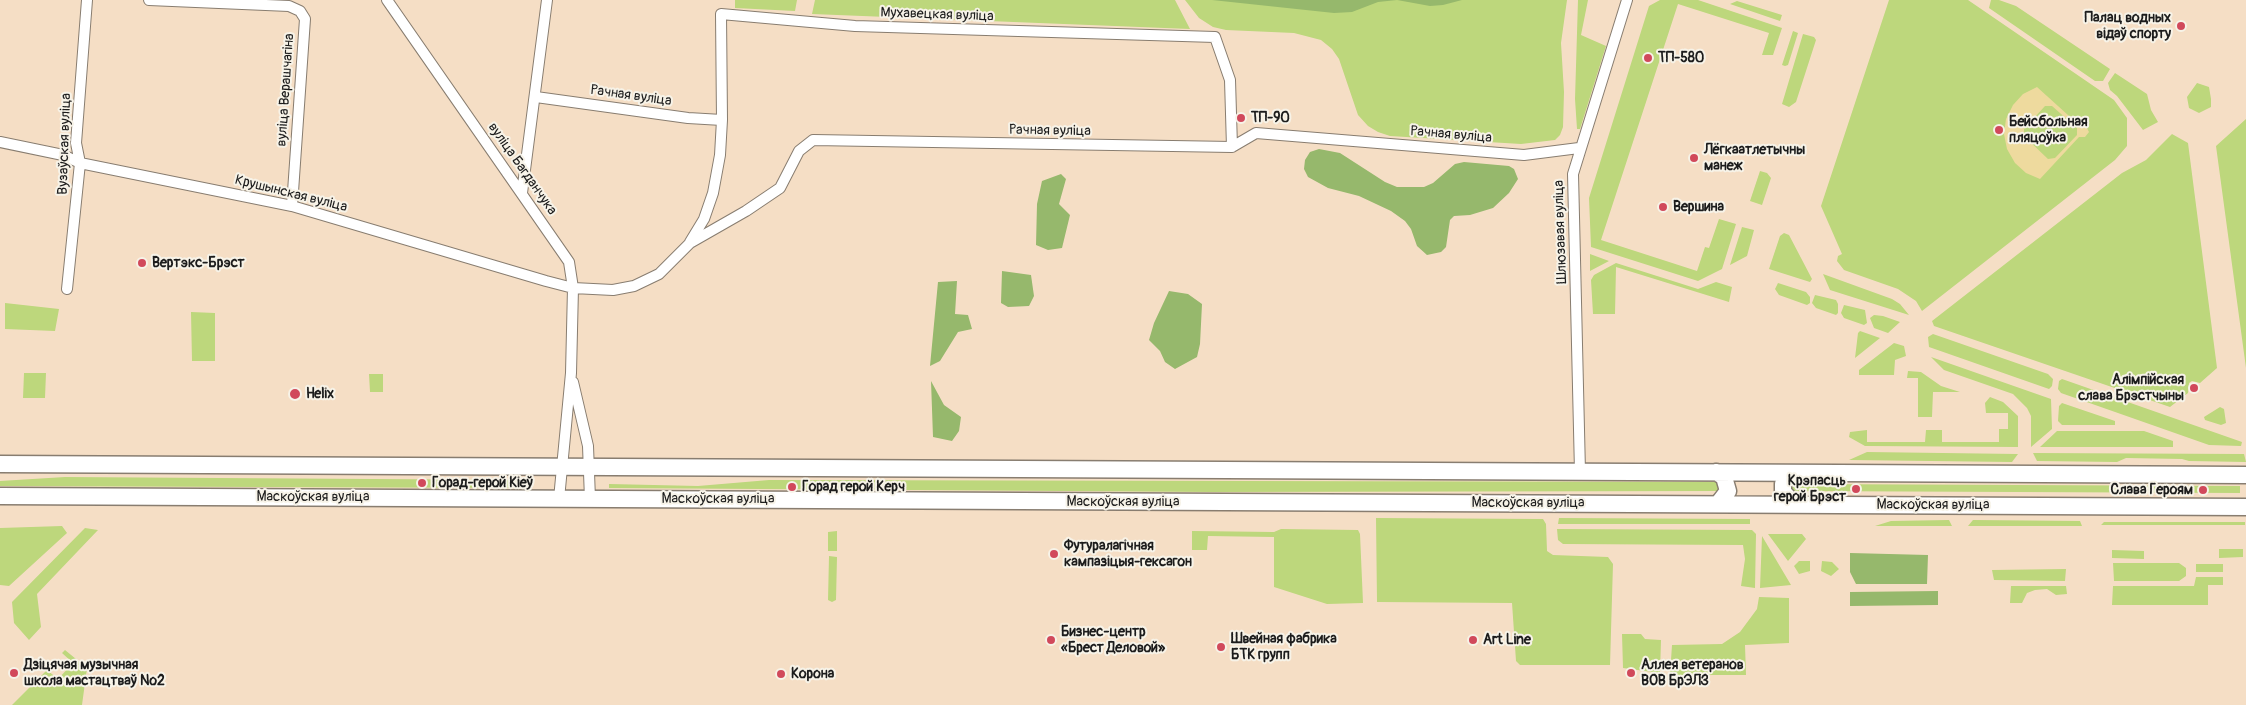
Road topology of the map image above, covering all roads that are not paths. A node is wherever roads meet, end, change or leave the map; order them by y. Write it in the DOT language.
graph roads {
  1 [pos="87,0"];
  2 [pos="149,0"];
  3 [pos="387,0"];
  4 [pos="547,0"];
  5 [pos="1627,0"];
  6 [pos="536,97"];
  7 [pos="722,120"];
  8 [pos="0,142"];
  9 [pos="1232,148"];
  10 [pos="1580,148"];
  11 [pos="80,163"];
  12 [pos="522,193"];
  13 [pos="292,206"];
  14 [pos="690,243"];
  15 [pos="572,288"];
  16 [pos="67,289"];
  17 [pos="571,373"];
  18 [pos="0,464"];
  19 [pos="562,467"];
  20 [pos="589,467"];
  21 [pos="1580,472"];
  22 [pos="1716,472"];
  23 [pos="1796,473"];
  24 [pos="2246,475"];
  25 [pos="0,496"];
  26 [pos="559,499"];
  27 [pos="590,499"];
  28 [pos="1718,504"];
  29 [pos="1794,504"];
  30 [pos="2246,506"];
  1 -- 11 [label="street, Вузаўская вуліца"];
  2 -- 13 [label="street, вуліца Верашчагіна"];
  3 -- 12 [label="street, вуліца Багданчука"];
  4 -- 6 [label="street"];
  5 -- 10 [label="street, Шлюзавая вуліца"];
  6 -- 7 [label="street, Рачная вуліца"];
  6 -- 12 [label="street"];
  7 -- 9 [label="street, Мухавецкая вуліца"];
  7 -- 14 [label="street, Мухавецкая вуліца"];
  8 -- 11 [label="street, Крушынская вуліца"];
  9 -- 10 [label="street, Рачная вуліца"];
  9 -- 14 [label="street, Рачная вуліца"];
  10 -- 21 [label="street, Шлюзавая вуліца"];
  11 -- 13 [label="street, Крушынская вуліца"];
  11 -- 16 [label="street, Вузаўская вуліца"];
  12 -- 15 [label="street, вуліца Багданчука"];
  13 -- 15 [label="street, Крушынская вуліца"];
  14 -- 15 [label="street, Рачная вуліца"];
  15 -- 17 [label="street, вуліца Багданчука"];
  17 -- 19 [label="street, вуліца Багданчука"];
  17 -- 20 [label="street, вуліца Багданчука"];
  18 -- 19 [label="main road"];
  19 -- 20 [label="main road"];
  19 -- 26 [label="street, вуліца Багданчука"];
  20 -- 21 [label="main road"];
  20 -- 27 [label="street, вуліца Багданчука"];
  21 -- 22 [label="main road"];
  22 -- 23 [label="main road"];
  22 -- 28 [label="main road"];
  23 -- 24 [label="main road"];
  23 -- 29 [label="main road"];
  25 -- 26 [label="main road, Маскоўская вуліца"];
  26 -- 27 [label="main road, Маскоўская вуліца"];
  27 -- 28 [label="main road, Маскоўская вуліца"];
  28 -- 29 [label="main road, Маскоўская вуліца"];
  29 -- 30 [label="main road, Маскоўская вуліца"];
}
